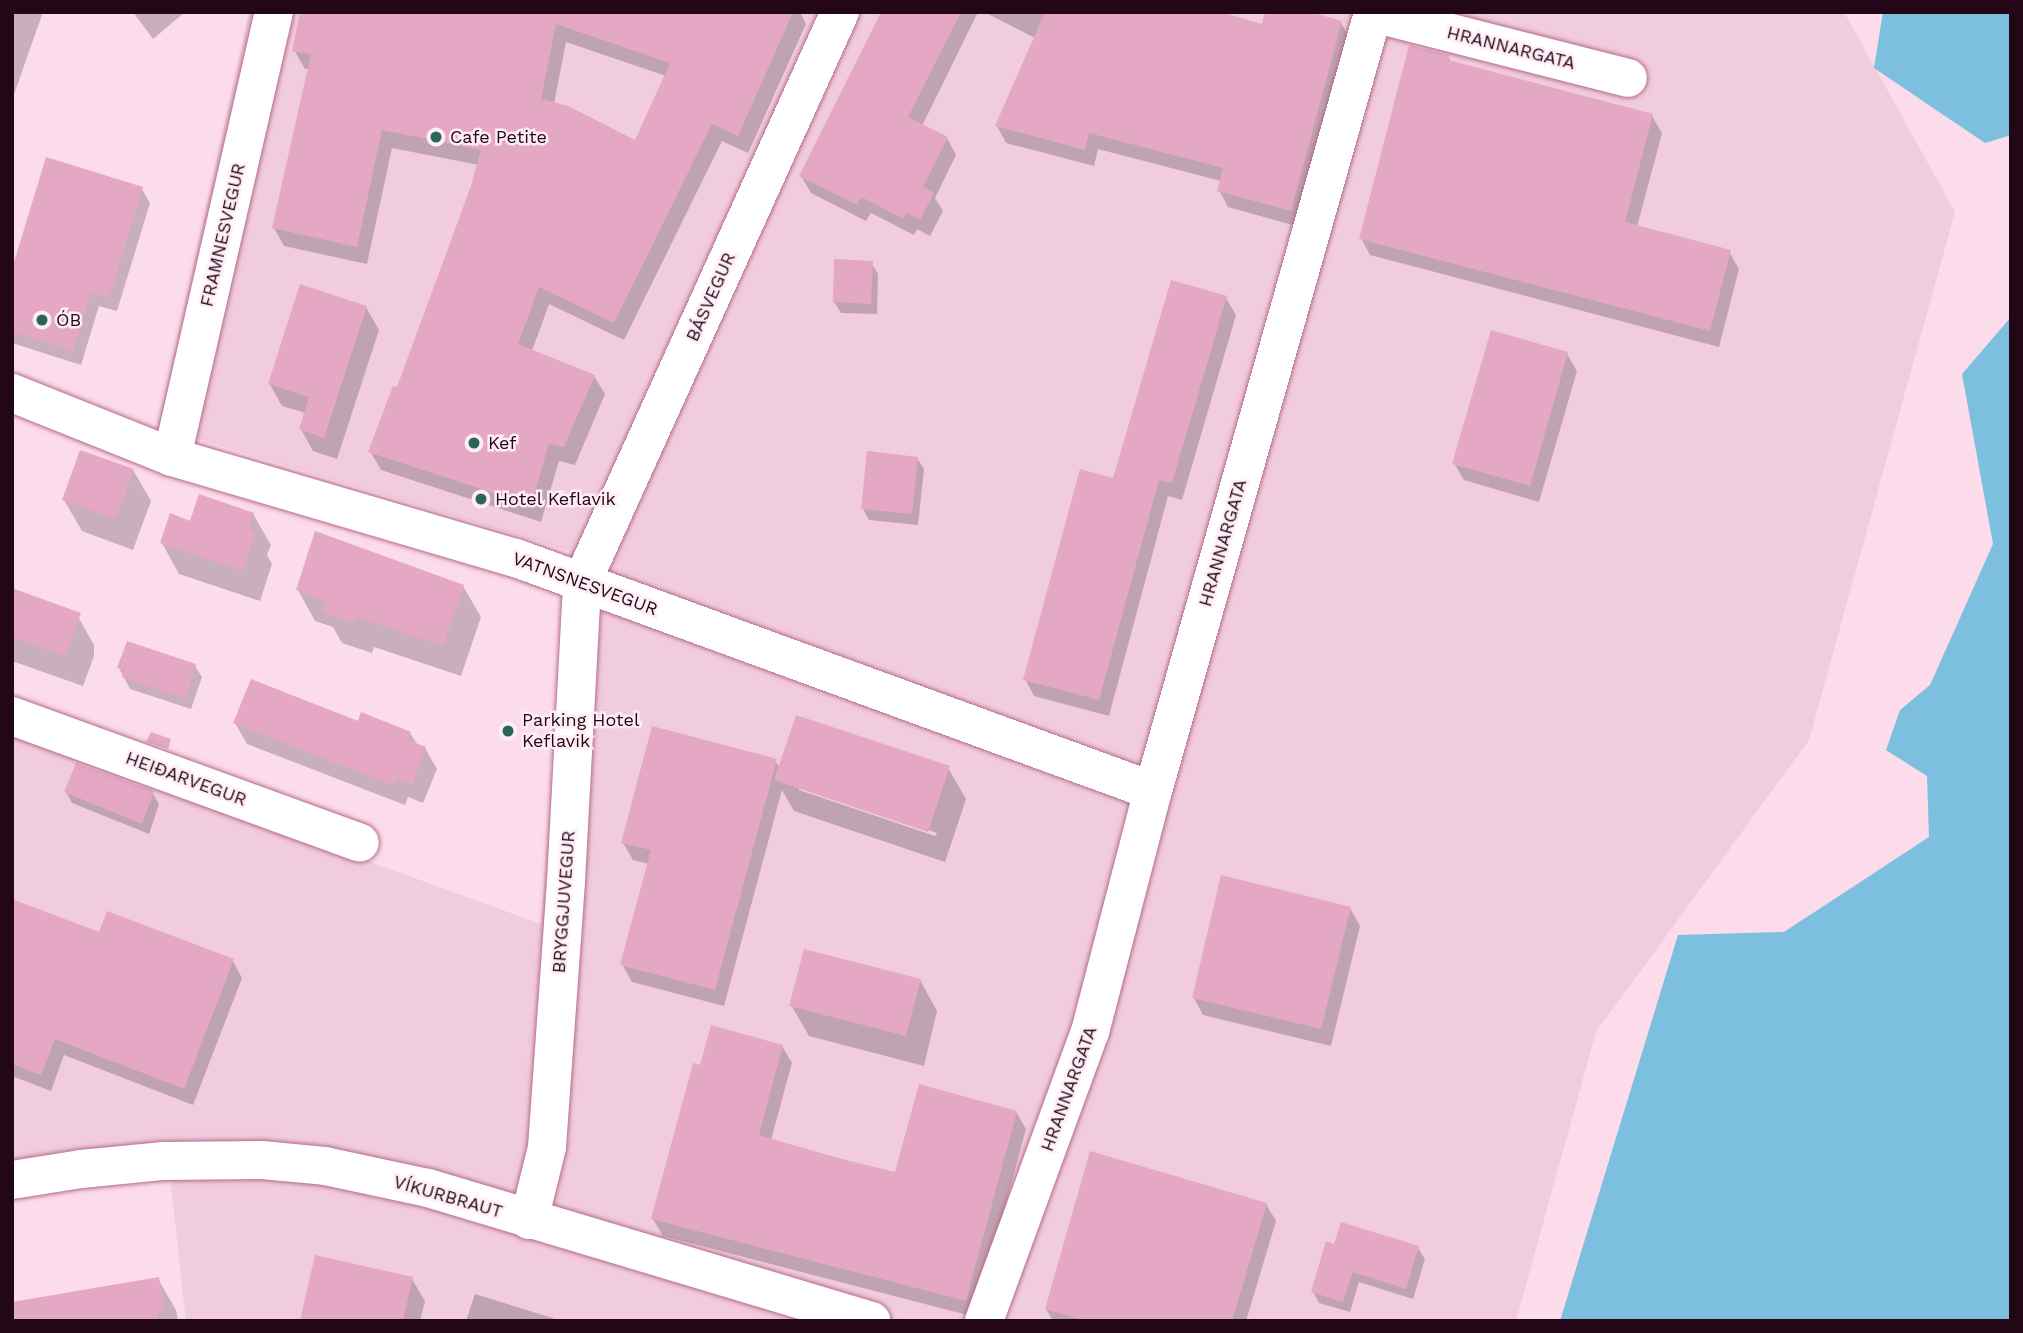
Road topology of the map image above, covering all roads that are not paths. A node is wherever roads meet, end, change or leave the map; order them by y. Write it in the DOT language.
graph roads {
  1 [pos="274,12"];
  2 [pos="839,12"];
  3 [pos="1372,13"];
  4 [pos="1628,78"];
  5 [pos="12,393"];
  6 [pos="172,457"];
  7 [pos="582,582"];
  8 [pos="12,716"];
  9 [pos="1153,791"];
  10 [pos="360,842"];
  11 [pos="12,1181"];
  12 [pos="530,1220"];
  13 [pos="872,1321"];
  14 [pos="984,1321"];
  1 -- 6 [label="street, FRAMNESVEGUR"];
  2 -- 7 [label="street, BÁSVEGUR"];
  3 -- 4 [label="street, HRANNARGATA"];
  3 -- 9 [label="street, HRANNARGATA"];
  5 -- 6 [label="street, VATNSNESVEGUR"];
  6 -- 7 [label="street, VATNSNESVEGUR"];
  7 -- 9 [label="street, VATNSNESVEGUR"];
  7 -- 12 [label="street, BRYGGJUVEGUR"];
  8 -- 10 [label="street, HEIÐARVEGUR"];
  9 -- 14 [label="street, HRANNARGATA"];
  11 -- 12 [label="street, VÍKURBRAUT"];
  12 -- 13 [label="street, VÍKURBRAUT"];
}
